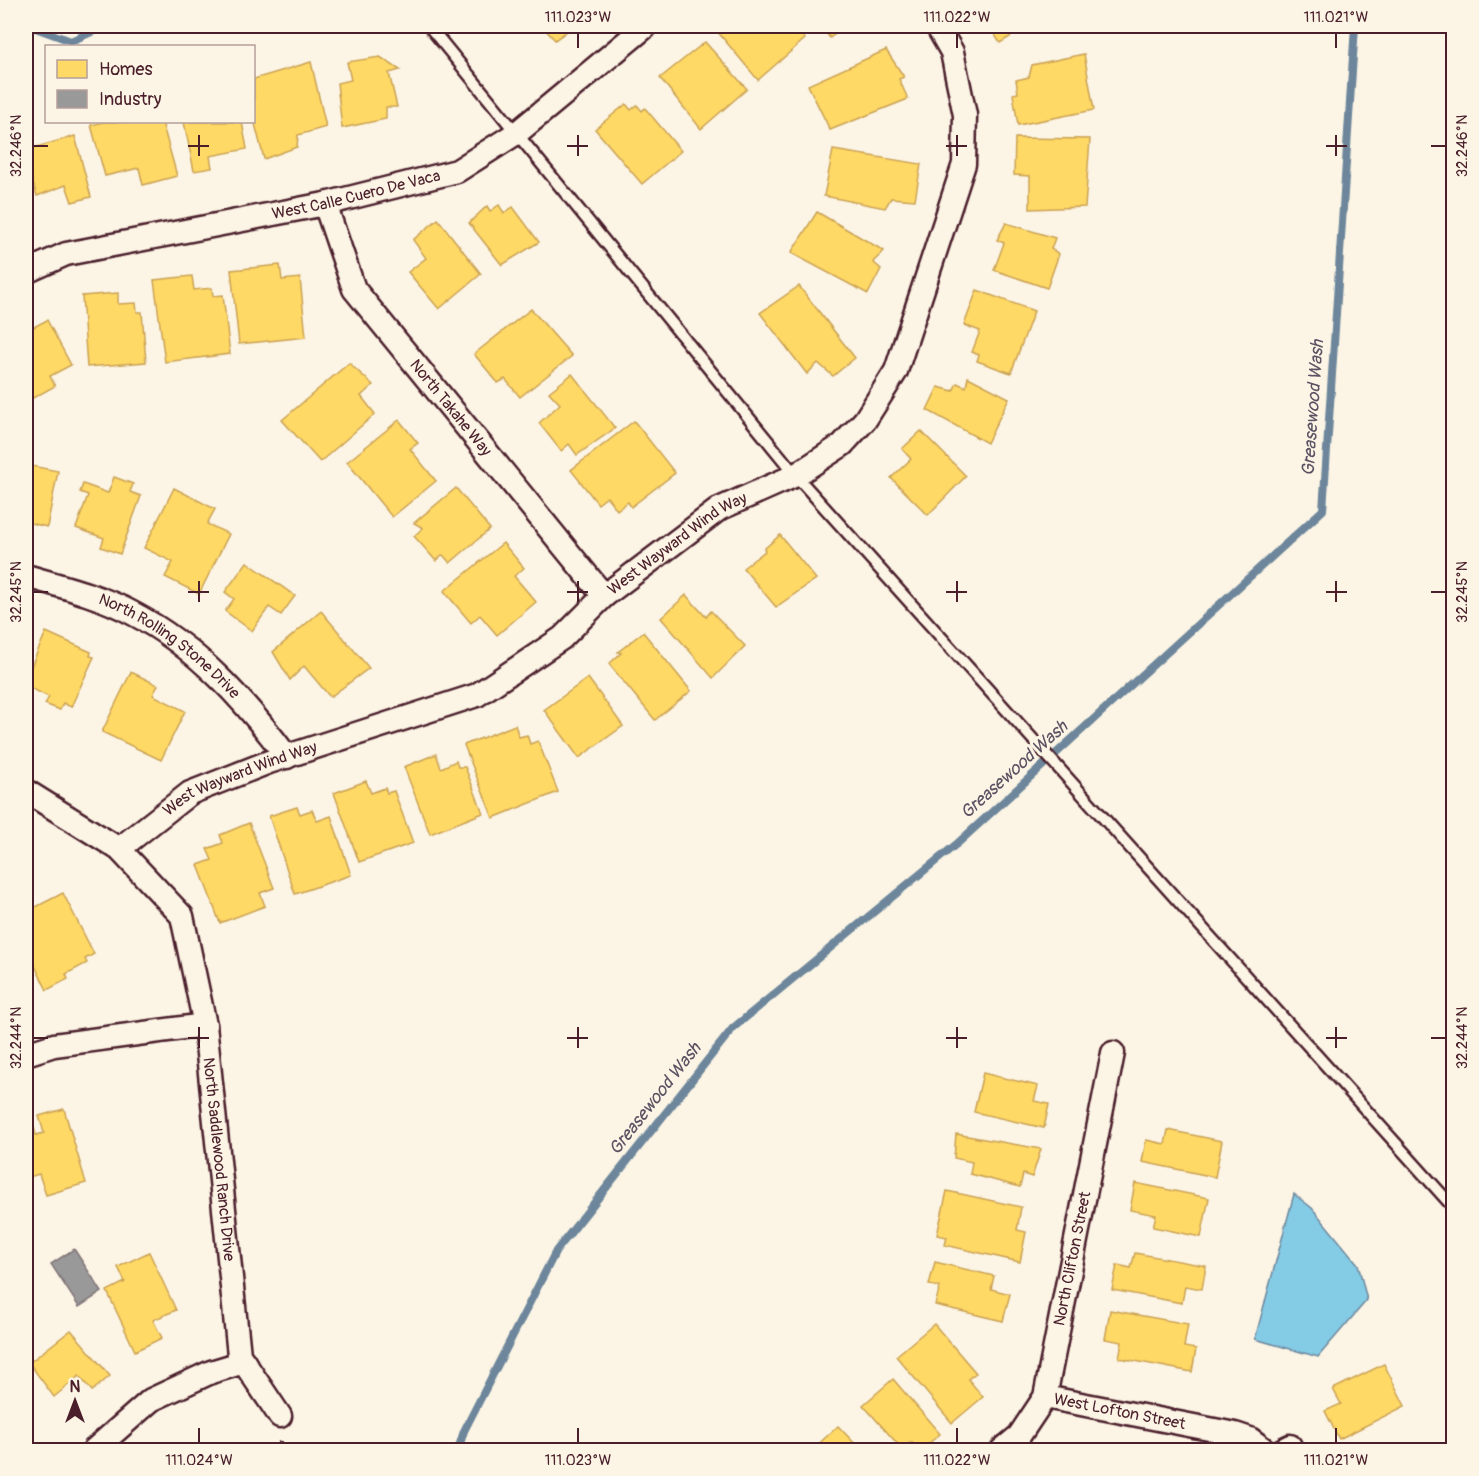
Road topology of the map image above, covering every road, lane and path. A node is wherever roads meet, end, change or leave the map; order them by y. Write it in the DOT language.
graph roads {
  1 [pos="429,26"];
  2 [pos="646,26"];
  3 [pos="937,26"];
  4 [pos="518,132"];
  5 [pos="325,204"];
  6 [pos="26,272"];
  7 [pos="796,475"];
  8 [pos="26,576"];
  9 [pos="604,596"];
  10 [pos="287,757"];
  11 [pos="26,791"];
  12 [pos="119,849"];
  13 [pos="205,1024"];
  14 [pos="1113,1053"];
  15 [pos="26,1054"];
  16 [pos="1454,1208"];
  17 [pos="244,1362"];
  18 [pos="1045,1397"];
  19 [pos="280,1416"];
  20 [pos="1275,1449"];
  21 [pos="94,1450"];
  22 [pos="1002,1450"];
  1 -- 4 [label="lane"];
  2 -- 4 [label="street, West Calle Cuero De Vaca"];
  3 -- 7 [label="street, West Wayward Wind Way"];
  4 -- 5 [label="street, West Calle Cuero De Vaca"];
  4 -- 7 [label="lane"];
  5 -- 6 [label="street, West Calle Cuero De Vaca"];
  5 -- 9 [label="street, North Takahe Way"];
  7 -- 9 [label="street, West Wayward Wind Way"];
  7 -- 16 [label="lane"];
  8 -- 10 [label="street, North Rolling Stone Drive"];
  9 -- 10 [label="street, West Wayward Wind Way"];
  10 -- 12 [label="street, West Wayward Wind Way"];
  11 -- 12 [label="street, North Saddlewood Ranch Drive"];
  12 -- 13 [label="street, North Saddlewood Ranch Drive"];
  13 -- 15 [label="street"];
  13 -- 17 [label="street, North Saddlewood Ranch Drive"];
  14 -- 18 [label="street, North Clifton Street"];
  17 -- 19 [label="street, North Saddlewood Ranch Drive"];
  17 -- 21 [label="street"];
  18 -- 20 [label="street, West Lofton Street"];
  18 -- 22 [label="street, North Clifton Street"];
}
